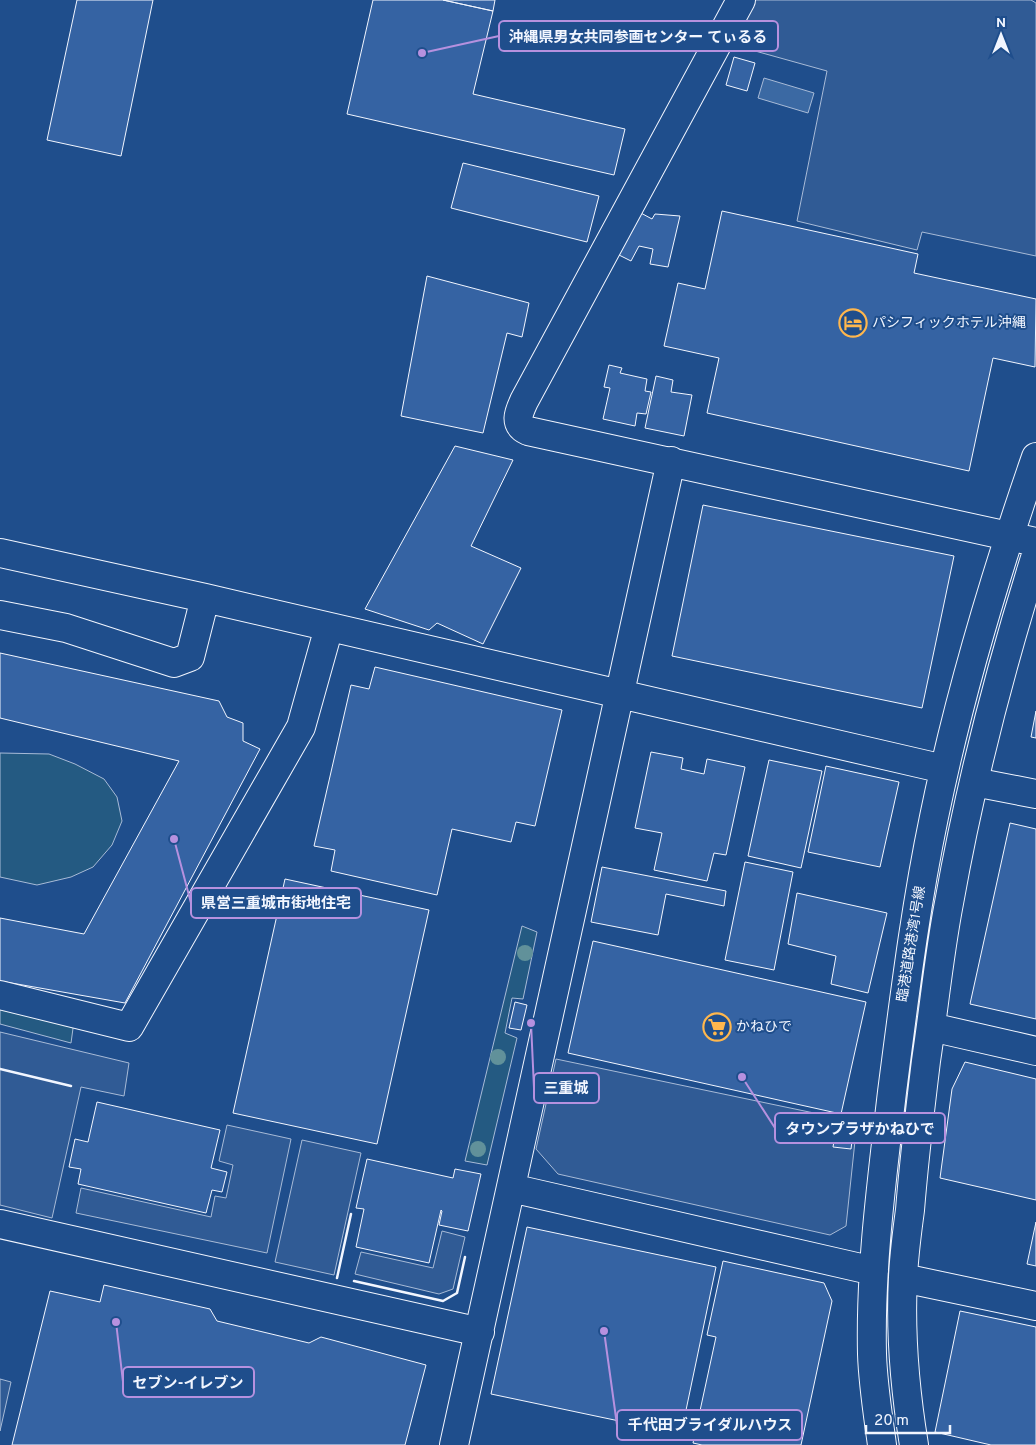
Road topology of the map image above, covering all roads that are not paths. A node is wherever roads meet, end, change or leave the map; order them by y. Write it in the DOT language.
graph roads {
  1 [pos="741,0"];
  2 [pos="1036,457"];
  3 [pos="671,461"];
  4 [pos="1010,536"];
  5 [pos="1036,542"];
  6 [pos="0,553"];
  7 [pos="1036,555"];
  8 [pos="205,598"];
  9 [pos="0,615"];
  10 [pos="329,627"];
  11 [pos="619,695"];
  12 [pos="944,769"];
  13 [pos="974,782"];
  14 [pos="1036,794"];
  15 [pos="0,995"];
  16 [pos="931,1027"];
  17 [pos="1036,1051"];
  18 [pos="511,1188"];
  19 [pos="0,1224"];
  20 [pos="874,1271"];
  21 [pos="903,1278"];
  22 [pos="1036,1306"];
  23 [pos="480,1332"];
  24 [pos="461,1444"];
  25 [pos="882,1445"];
  26 [pos="914,1445"];
  1 -- 3 [label="street"];
  2 -- 4 [label="street, 臨港道路港湾1号線"];
  3 -- 4 [label="street"];
  3 -- 11 [label="street"];
  4 -- 5 [label="street"];
  4 -- 12 [label="street, 臨港道路港湾1号線"];
  6 -- 8 [label="street"];
  7 -- 13 [label="street"];
  8 -- 9 [label="street"];
  8 -- 10 [label="street"];
  10 -- 11 [label="street"];
  10 -- 15 [label="street"];
  11 -- 12 [label="street"];
  11 -- 18 [label="street"];
  12 -- 20 [label="street, 臨港道路港湾1号線"];
  13 -- 14 [label="street"];
  13 -- 16 [label="street"];
  16 -- 17 [label="street"];
  16 -- 21 [label="street"];
  18 -- 20 [label="street"];
  18 -- 23 [label="street"];
  19 -- 23 [label="street"];
  20 -- 25 [label="street, 臨港道路港湾1号線"];
  21 -- 22 [label="street"];
  21 -- 26 [label="street"];
  23 -- 24 [label="street"];
}
